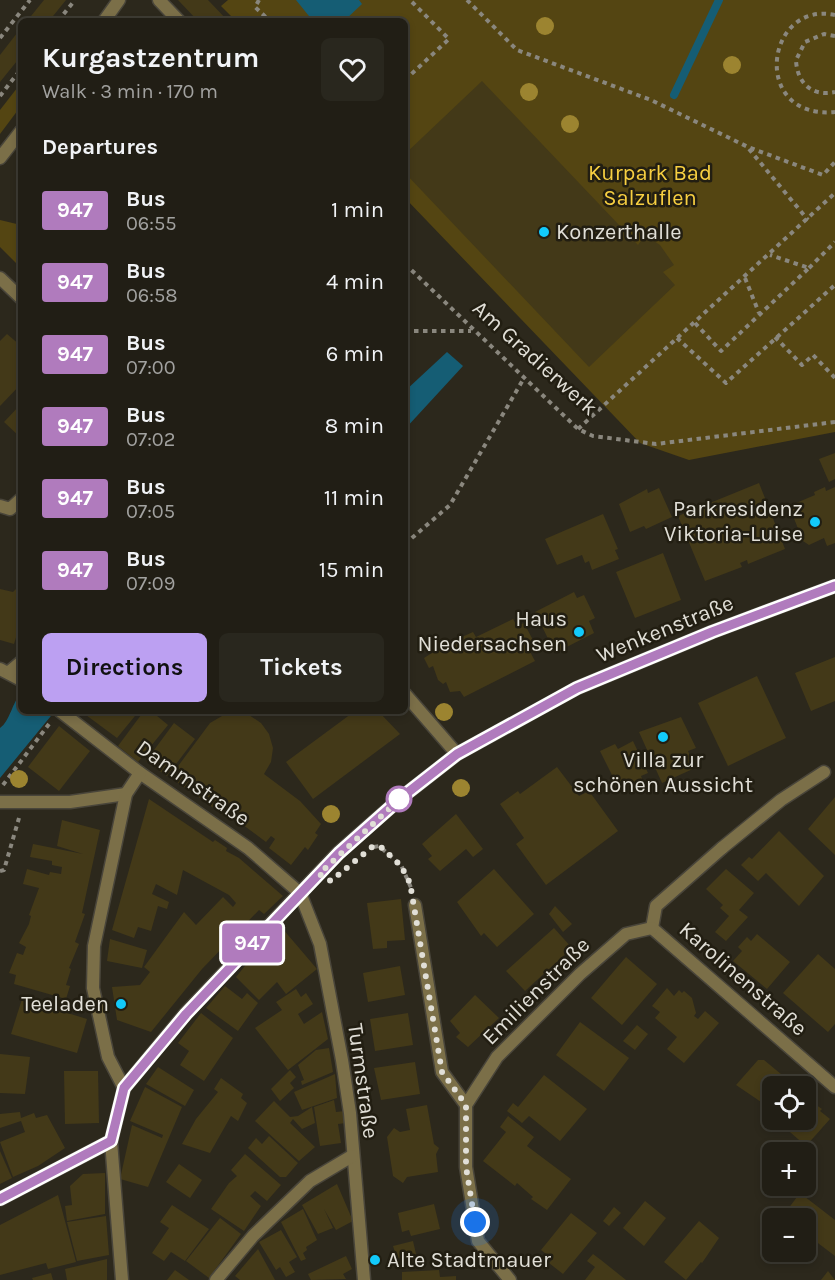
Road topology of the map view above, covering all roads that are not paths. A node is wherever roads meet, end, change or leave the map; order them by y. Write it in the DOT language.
graph roads {
  1 [pos="119,0"];
  2 [pos="159,0"];
  3 [pos="106,18"];
  4 [pos="176,18"];
  5 [pos="18,135"];
  6 [pos="0,158"];
  7 [pos="0,278"];
  8 [pos="18,295"];
  9 [pos="18,502"];
  10 [pos="0,506"];
  11 [pos="835,586"];
  12 [pos="408,697"];
  13 [pos="56,715"];
  14 [pos="457,754"];
  15 [pos="824,772"];
  16 [pos="140,773"];
  17 [pos="126,794"];
  18 [pos="0,802"];
  19 [pos="300,892"];
  20 [pos="416,905"];
  21 [pos="652,928"];
  22 [pos="835,1087"];
  23 [pos="124,1088"];
  24 [pos="466,1105"];
  25 [pos="111,1141"];
  26 [pos="352,1156"];
  27 [pos="0,1199"];
  28 [pos="122,1280"];
  29 [pos="216,1280"];
  30 [pos="364,1280"];
  31 [pos="510,1280"];
  1 -- 3 [label="street"];
  2 -- 4 [label="street"];
  5 -- 6 [label="street"];
  7 -- 8 [label="street"];
  9 -- 10 [label="street"];
  11 -- 14 [label="street, Wenkenstraße"];
  12 -- 14 [label="street"];
  13 -- 16 [label="street, Dammstraße"];
  14 -- 19 [label="street, Wenkenstraße"];
  15 -- 21 [label="street, Karolinenstraße"];
  16 -- 17 [label="street"];
  16 -- 19 [label="street, Dammstraße"];
  17 -- 18 [label="street"];
  17 -- 23 [label="street"];
  19 -- 23 [label="street, Wenkenstraße"];
  19 -- 26 [label="street, Turmstraße"];
  20 -- 24 [label="street"];
  21 -- 22 [label="street, Karolinenstraße"];
  21 -- 24 [label="street, Emilienstraße"];
  23 -- 25 [label="street, Wenkenstraße"];
  24 -- 31 [label="street"];
  25 -- 27 [label="street"];
  25 -- 28 [label="street, Wenkenstraße"];
  26 -- 29 [label="street"];
  26 -- 30 [label="street, Turmstraße"];
}
